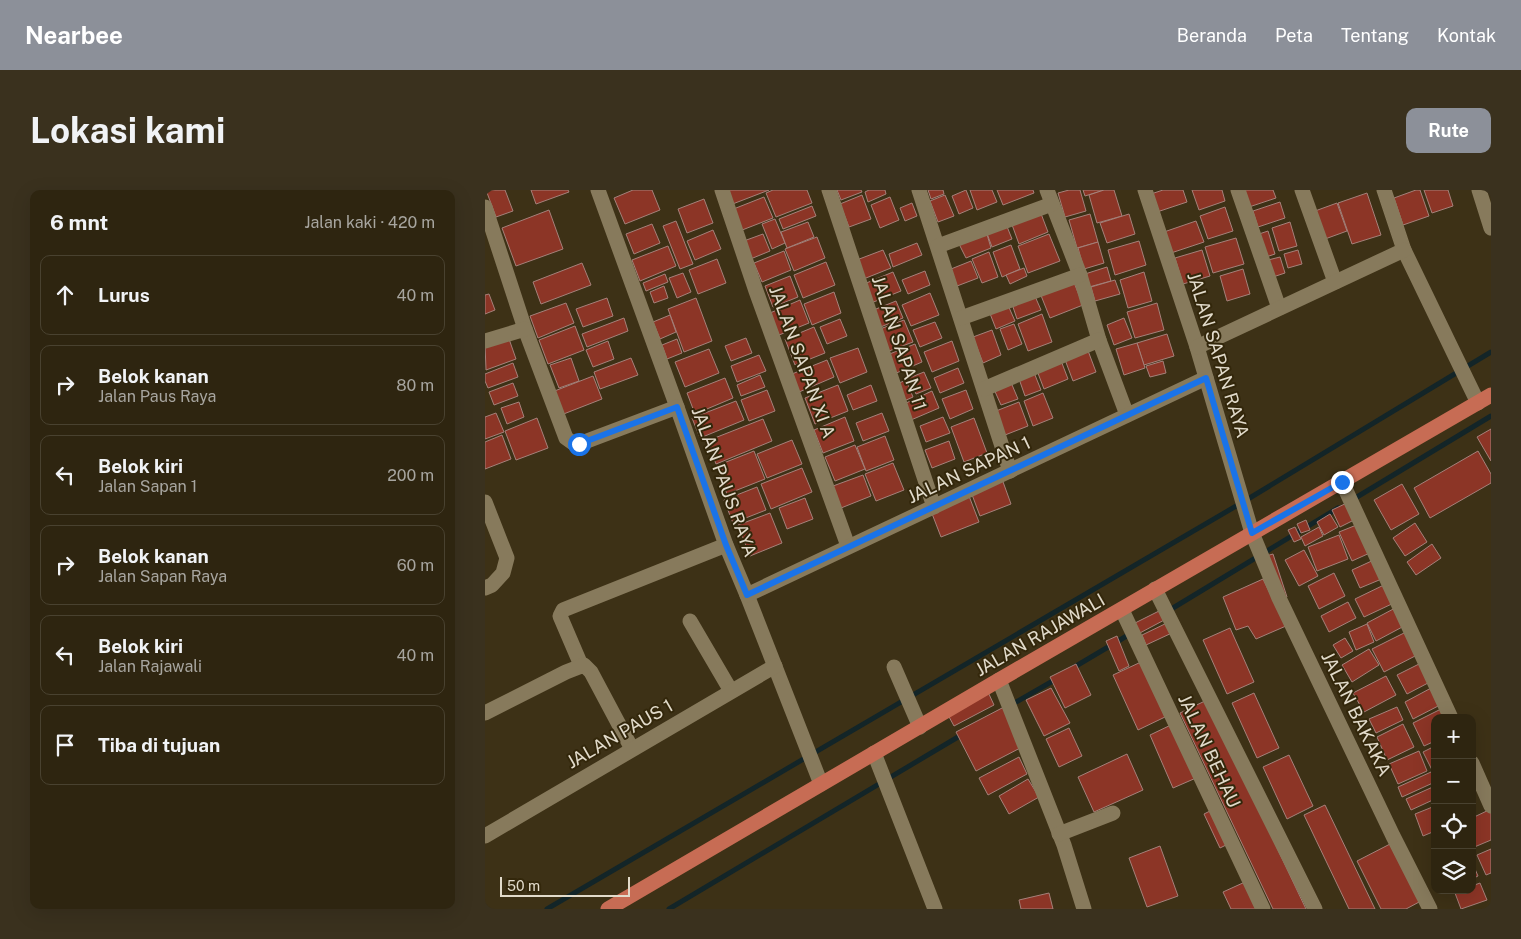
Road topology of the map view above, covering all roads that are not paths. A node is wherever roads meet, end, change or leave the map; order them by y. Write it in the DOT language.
graph roads {
  1 [pos="597,190"];
  2 [pos="722,190"];
  3 [pos="829,190"];
  4 [pos="919,190"];
  5 [pos="1145,190"];
  6 [pos="1238,190"];
  7 [pos="1302,190"];
  8 [pos="1384,190"];
  9 [pos="1479,190"];
  10 [pos="1050,197"];
  11 [pos="485,207"];
  12 [pos="1491,228"];
  13 [pos="938,246"];
  14 [pos="1404,250"];
  15 [pos="1080,275"];
  16 [pos="1335,282"];
  17 [pos="1279,308"];
  18 [pos="961,318"];
  19 [pos="525,329"];
  20 [pos="1099,340"];
  21 [pos="485,342"];
  22 [pos="1197,346"];
  23 [pos="1206,378"];
  24 [pos="984,389"];
  25 [pos="1484,399"];
  26 [pos="677,407"];
  27 [pos="1127,415"];
  28 [pos="1010,471"];
  29 [pos="1342,482"];
  30 [pos="485,502"];
  31 [pos="934,508"];
  32 [pos="1252,533"];
  33 [pos="726,545"];
  34 [pos="848,546"];
  35 [pos="485,588"];
  36 [pos="1155,589"];
  37 [pos="747,595"];
  38 [pos="1122,610"];
  39 [pos="690,621"];
  40 [pos="581,665"];
  41 [pos="775,666"];
  42 [pos="894,667"];
  43 [pos="999,680"];
  44 [pos="731,691"];
  45 [pos="485,713"];
  46 [pos="1449,714"];
  47 [pos="920,727"];
  48 [pos="632,748"];
  49 [pos="874,753"];
  50 [pos="1476,772"];
  51 [pos="821,784"];
  52 [pos="1491,806"];
  53 [pos="1113,813"];
  54 [pos="1059,834"];
  55 [pos="485,836"];
  56 [pos="608,909"];
  57 [pos="935,909"];
  58 [pos="1084,909"];
  59 [pos="1263,909"];
  60 [pos="1315,909"];
  61 [pos="1431,909"];
  1 -- 26 [label="street, JALAN PAUS RAYA"];
  2 -- 34 [label="street, JALAN SAPAN XI A"];
  3 -- 31 [label="street, JALAN SAPAN 11"];
  4 -- 13 [label="street"];
  5 -- 22 [label="street, JALAN SAPAN RAYA"];
  6 -- 17 [label="street"];
  7 -- 16 [label="street"];
  8 -- 14 [label="street"];
  9 -- 12 [label="street"];
  10 -- 13 [label="street"];
  10 -- 15 [label="street"];
  11 -- 19 [label="street"];
  13 -- 18 [label="street"];
  14 -- 16 [label="street"];
  14 -- 25 [label="street"];
  15 -- 18 [label="street"];
  15 -- 20 [label="street"];
  16 -- 17 [label="street"];
  17 -- 22 [label="street"];
  18 -- 24 [label="street"];
  19 -- 21 [label="street"];
  19 -- 26 [label="street"];
  20 -- 24 [label="street"];
  20 -- 27 [label="street"];
  22 -- 23 [label="street, JALAN SAPAN RAYA"];
  23 -- 27 [label="street, JALAN SAPAN 1"];
  23 -- 32 [label="street, JALAN SAPAN RAYA"];
  24 -- 28 [label="street"];
  25 -- 29 [label="main road, JALAN RAJAWALI"];
  26 -- 33 [label="street, JALAN PAUS RAYA"];
  27 -- 28 [label="street, JALAN SAPAN 1"];
  28 -- 31 [label="street, JALAN SAPAN 1"];
  29 -- 32 [label="main road, JALAN RAJAWALI"];
  29 -- 46 [label="street"];
  30 -- 35 [label="street"];
  31 -- 34 [label="street, JALAN SAPAN 1"];
  32 -- 36 [label="main road, JALAN RAJAWALI"];
  32 -- 61 [label="street, JALAN BAKAKA"];
  33 -- 37 [label="street, JALAN PAUS RAYA"];
  33 -- 40 [label="street"];
  34 -- 37 [label="street, JALAN SAPAN 1"];
  36 -- 38 [label="main road, JALAN RAJAWALI"];
  36 -- 60 [label="street"];
  37 -- 41 [label="street, JALAN PAUS RAYA"];
  38 -- 43 [label="main road, JALAN RAJAWALI"];
  38 -- 59 [label="street, JALAN BEHAU"];
  39 -- 44 [label="street"];
  40 -- 45 [label="street"];
  40 -- 48 [label="street"];
  41 -- 44 [label="street, JALAN PAUS 1"];
  41 -- 51 [label="street, JALAN PAUS RAYA"];
  42 -- 47 [label="street"];
  43 -- 47 [label="main road, JALAN RAJAWALI"];
  43 -- 54 [label="street"];
  44 -- 48 [label="street, JALAN PAUS 1"];
  47 -- 49 [label="main road, JALAN RAJAWALI"];
  48 -- 55 [label="street, JALAN PAUS 1"];
  49 -- 51 [label="main road, JALAN RAJAWALI"];
  49 -- 57 [label="street"];
  50 -- 52 [label="street"];
  51 -- 56 [label="main road, JALAN RAJAWALI"];
  53 -- 54 [label="street"];
  54 -- 58 [label="street"];
}
